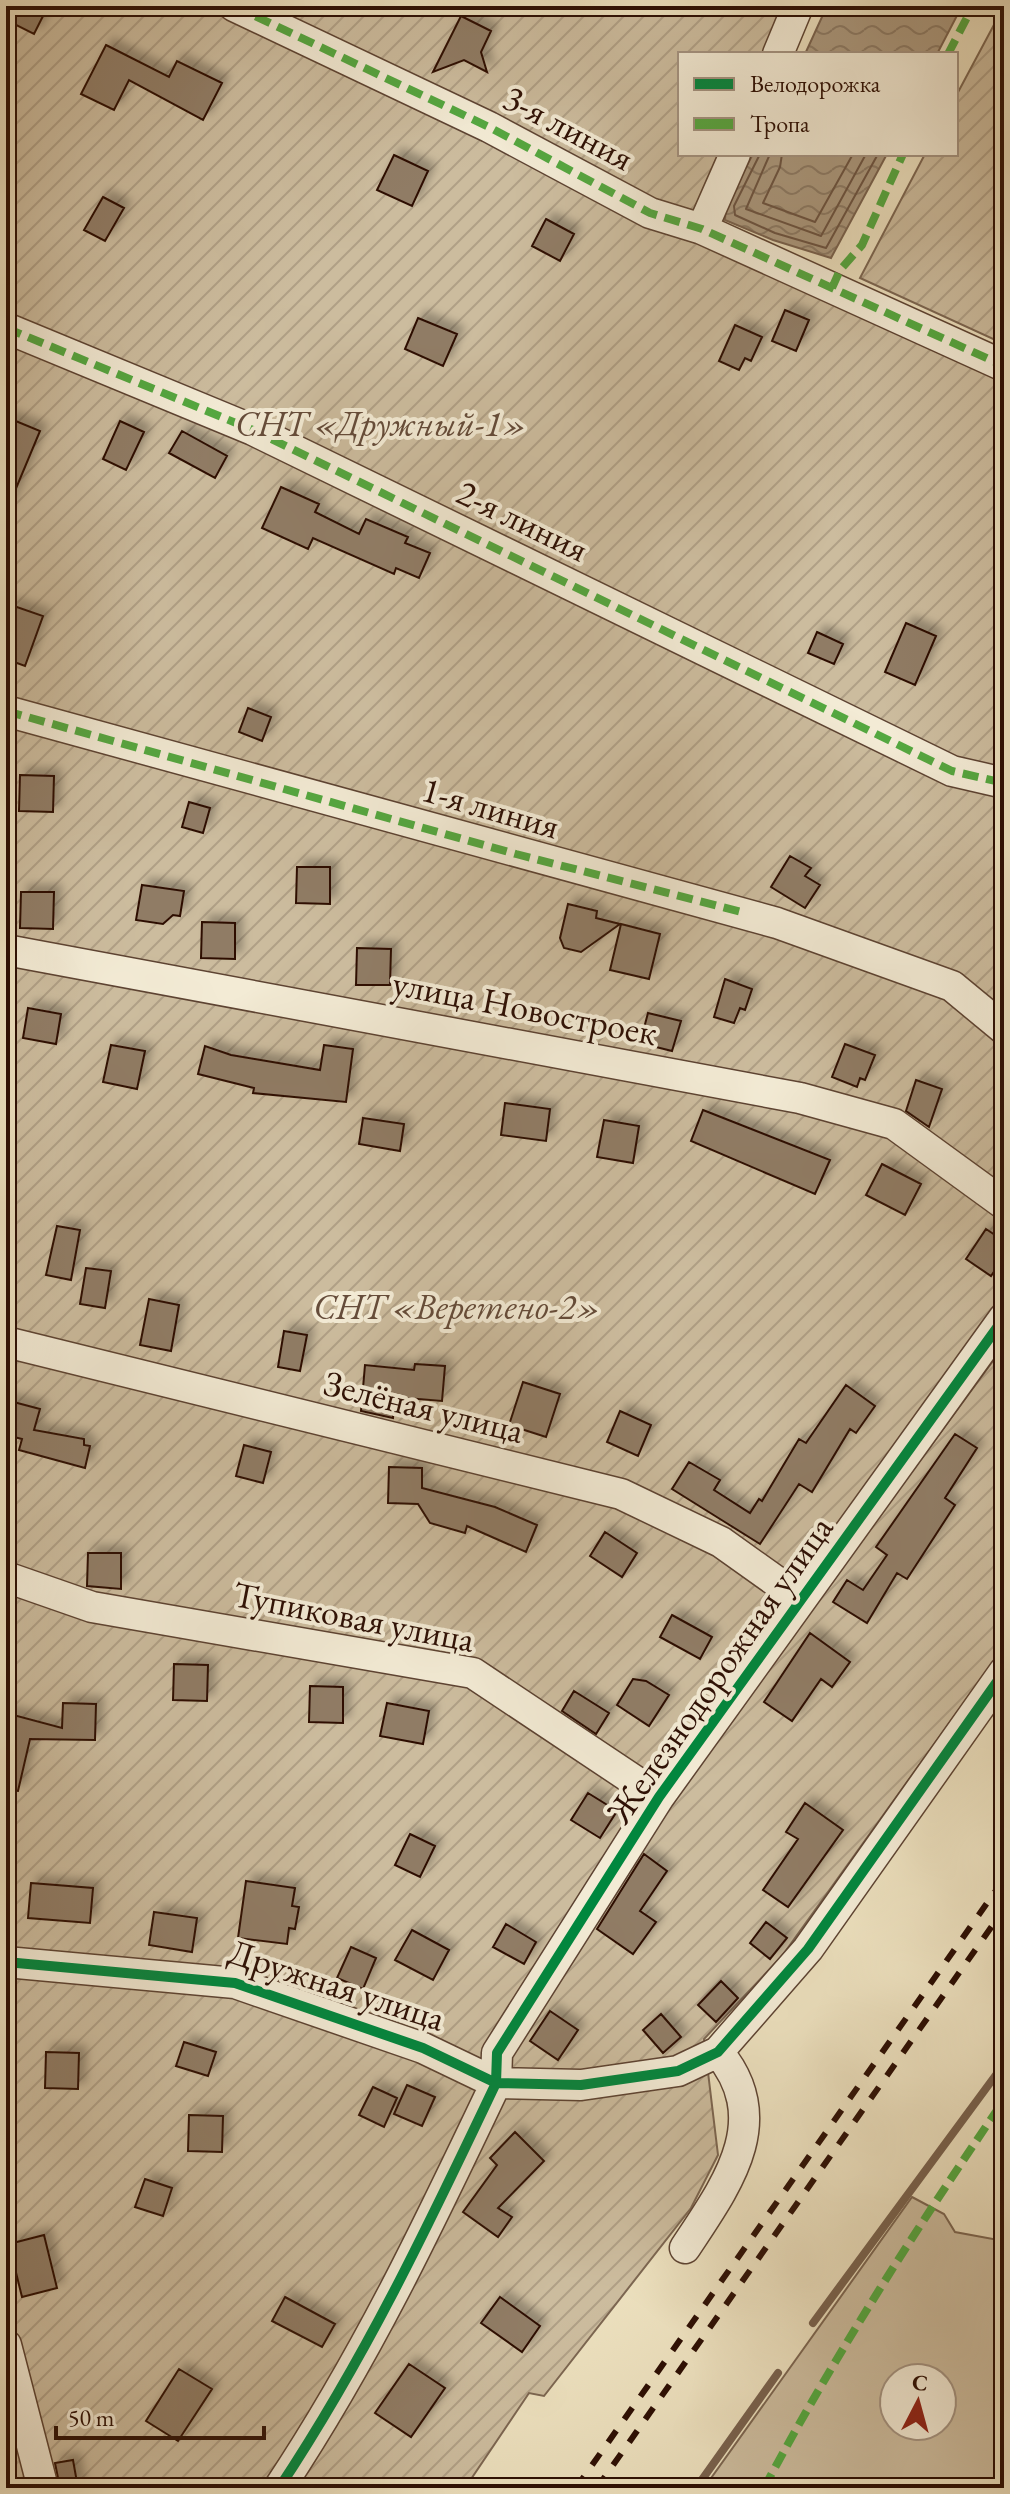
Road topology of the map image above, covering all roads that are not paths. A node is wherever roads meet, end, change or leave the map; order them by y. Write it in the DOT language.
graph roads {
  1 [pos="234,6"];
  2 [pos="798,6"];
  3 [pos="779,52"];
  4 [pos="734,156"];
  5 [pos="702,229"];
  6 [pos="6,328"];
  7 [pos="1004,366"];
  8 [pos="6,711"];
  9 [pos="1004,783"];
  10 [pos="6,950"];
  11 [pos="1004,1029"];
  12 [pos="1004,1204"];
  13 [pos="1004,1318"];
  14 [pos="6,1342"];
  15 [pos="6,1577"];
  16 [pos="801,1599"];
  17 [pos="1004,1672"];
  18 [pos="659,1797"];
  19 [pos="6,1962"];
  20 [pos="718,2052"];
  21 [pos="496,2083"];
  22 [pos="685,2248"];
  23 [pos="6,2345"];
  24 [pos="43,2488"];
  25 [pos="279,2488"];
  1 -- 5 [label="street, 3-я линия"];
  2 -- 3 [label="street"];
  4 -- 5 [label="street"];
  5 -- 7 [label="street, 3-я линия"];
  6 -- 9 [label="street, 2-я линия"];
  8 -- 11 [label="street, 1-я линия"];
  10 -- 12 [label="street, улица Новостроек"];
  13 -- 16 [label="street, Железнодорожная улица"];
  14 -- 16 [label="street, Зелёная улица"];
  15 -- 18 [label="street, Тупиковая улица"];
  16 -- 18 [label="street, Железнодорожная улица"];
  17 -- 20 [label="street"];
  18 -- 21 [label="street, Железнодорожная улица"];
  19 -- 21 [label="street, Дружная улица"];
  20 -- 21 [label="street"];
  20 -- 22 [label="street"];
  21 -- 25 [label="street, Железнодорожная улица"];
  23 -- 24 [label="street"];
}
